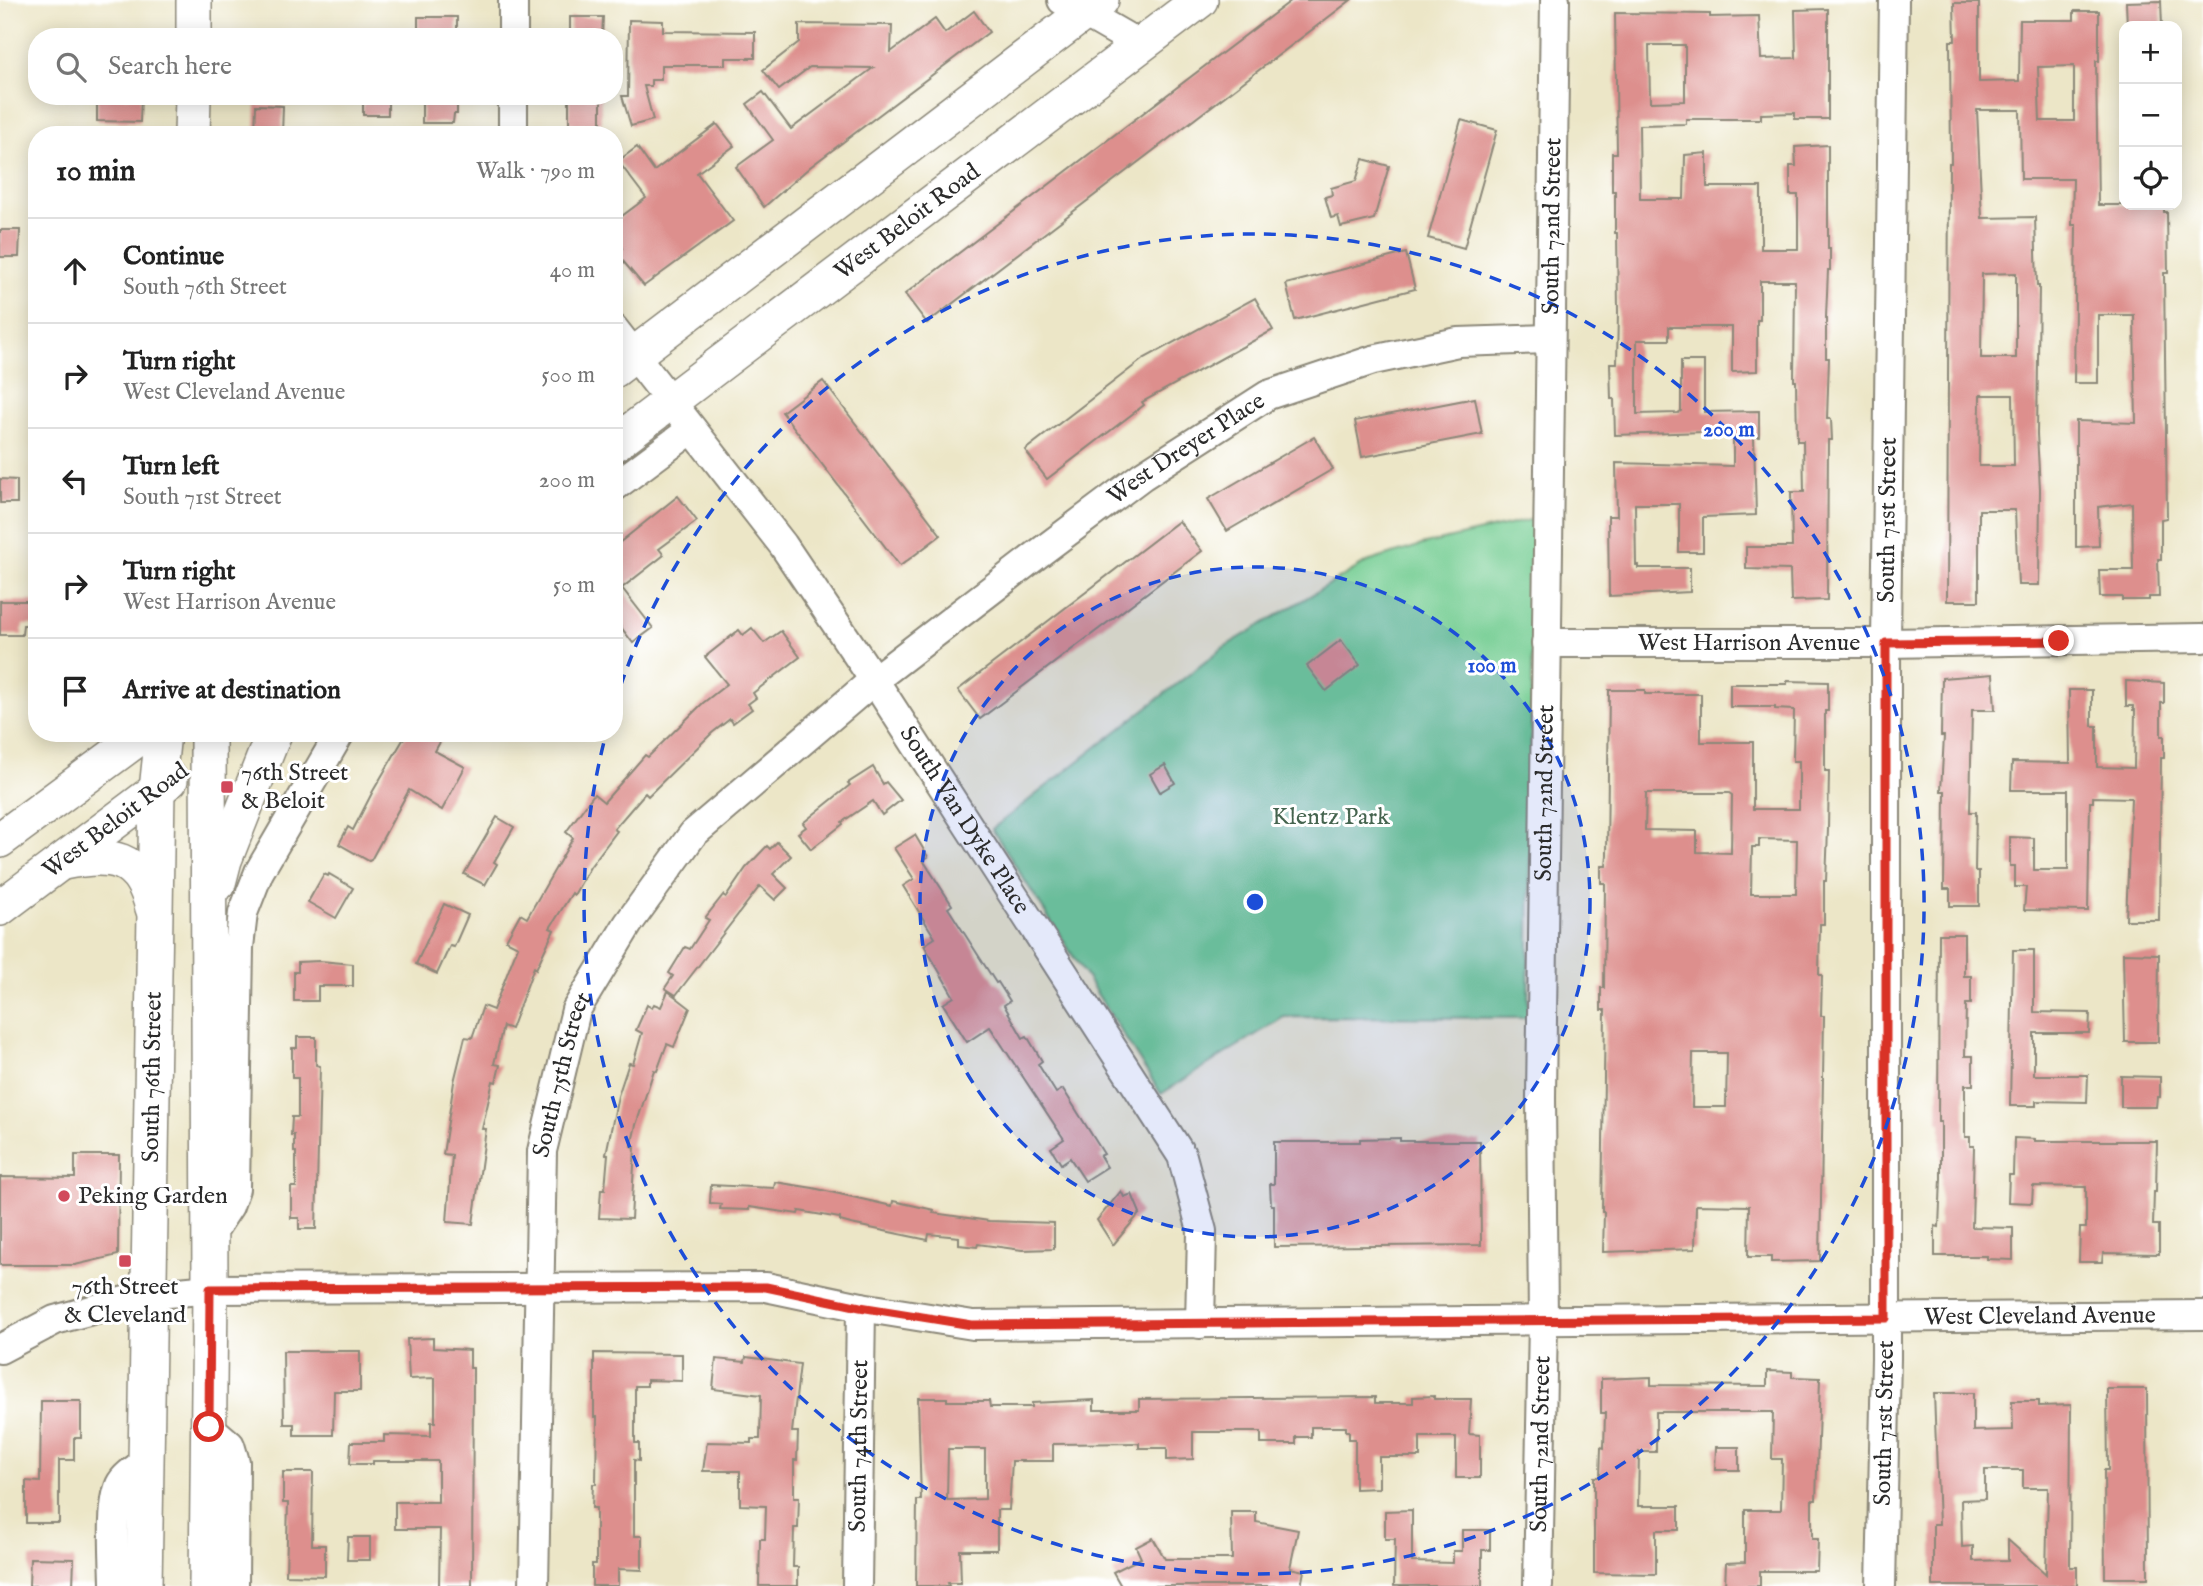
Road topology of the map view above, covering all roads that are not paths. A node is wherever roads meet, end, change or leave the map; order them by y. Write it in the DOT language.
graph roads {
  1 [pos="194,0"];
  2 [pos="513,0"];
  3 [pos="1200,0"];
  4 [pos="1555,0"];
  5 [pos="1894,0"];
  6 [pos="1082,4"];
  7 [pos="194,28"];
  8 [pos="513,28"];
  9 [pos="1140,45"];
  10 [pos="193,105"];
  11 [pos="513,105"];
  12 [pos="192,126"];
  13 [pos="513,126"];
  14 [pos="1550,339"];
  15 [pos="623,349"];
  16 [pos="623,353"];
  17 [pos="670,401"];
  18 [pos="692,429"];
  19 [pos="623,437"];
  20 [pos="623,480"];
  21 [pos="2203,638"];
  22 [pos="1546,643"];
  23 [pos="1886,643"];
  24 [pos="874,680"];
  25 [pos="133,742"];
  26 [pos="162,742"];
  27 [pos="213,742"];
  28 [pos="216,742"];
  29 [pos="270,742"];
  30 [pos="335,742"];
  31 [pos="157,790"];
  32 [pos="0,840"];
  33 [pos="62,862"];
  34 [pos="0,908"];
  35 [pos="154,912"];
  36 [pos="224,924"];
  37 [pos="210,1289"];
  38 [pos="539,1289"];
  39 [pos="147,1295"];
  40 [pos="860,1307"];
  41 [pos="2203,1315"];
  42 [pos="1886,1318"];
  43 [pos="1542,1321"];
  44 [pos="1200,1324"];
  45 [pos="0,1349"];
  46 [pos="209,1427"];
  47 [pos="145,1464"];
  48 [pos="115,1586"];
  49 [pos="144,1586"];
  50 [pos="207,1586"];
  51 [pos="234,1586"];
  52 [pos="534,1586"];
  53 [pos="857,1586"];
  54 [pos="1538,1586"];
  55 [pos="1881,1586"];
  1 -- 7 [label="main road"];
  2 -- 8 [label="street"];
  3 -- 9 [label="main road, West Beloit Road"];
  4 -- 14 [label="street, South 72nd Street"];
  5 -- 23 [label="street, South 71st Street"];
  6 -- 9 [label="street"];
  6 -- 15 [label="main road"];
  9 -- 17 [label="main road, West Beloit Road"];
  10 -- 12 [label="main road"];
  11 -- 13 [label="street"];
  14 -- 22 [label="street, South 72nd Street"];
  14 -- 24 [label="street, West Dreyer Place"];
  16 -- 17 [label="street, South Van Dyke Place"];
  17 -- 18 [label="street, South Van Dyke Place"];
  17 -- 19 [label="main road, West Beloit Road"];
  18 -- 20 [label="street"];
  18 -- 24 [label="street, South Van Dyke Place"];
  21 -- 23 [label="street, West Harrison Avenue"];
  22 -- 23 [label="street, West Harrison Avenue"];
  22 -- 43 [label="street, South 72nd Street"];
  23 -- 42 [label="street, South 71st Street"];
  24 -- 38 [label="street, South 75th Street"];
  24 -- 44 [label="street, South Van Dyke Place"];
  25 -- 32 [label="main road"];
  26 -- 31 [label="main road, South 76th Street"];
  27 -- 31 [label="main road, West Beloit Road"];
  28 -- 36 [label="main road"];
  29 -- 36 [label="main road"];
  30 -- 36 [label="street"];
  31 -- 33 [label="main road, West Beloit Road"];
  31 -- 35 [label="main road, South 76th Street"];
  33 -- 34 [label="main road, West Beloit Road"];
  33 -- 35 [label="main road"];
  35 -- 39 [label="main road, South 76th Street"];
  36 -- 37 [label="main road"];
  37 -- 38 [label="street, West Cleveland Avenue"];
  37 -- 39 [label="street, West Cleveland Avenue"];
  37 -- 46 [label="main road"];
  38 -- 40 [label="street, West Cleveland Avenue"];
  38 -- 52 [label="street, South 75th Street"];
  39 -- 45 [label="street, West Cleveland Avenue"];
  39 -- 47 [label="main road, South 76th Street"];
  40 -- 44 [label="street, West Cleveland Avenue"];
  40 -- 53 [label="street, South 74th Street"];
  41 -- 42 [label="street, West Cleveland Avenue"];
  42 -- 43 [label="street, West Cleveland Avenue"];
  42 -- 55 [label="street, South 71st Street"];
  43 -- 44 [label="street, West Cleveland Avenue"];
  43 -- 54 [label="street, South 72nd Street"];
  46 -- 50 [label="main road"];
  46 -- 51 [label="street"];
  47 -- 48 [label="street"];
  47 -- 49 [label="main road, South 76th Street"];
}
